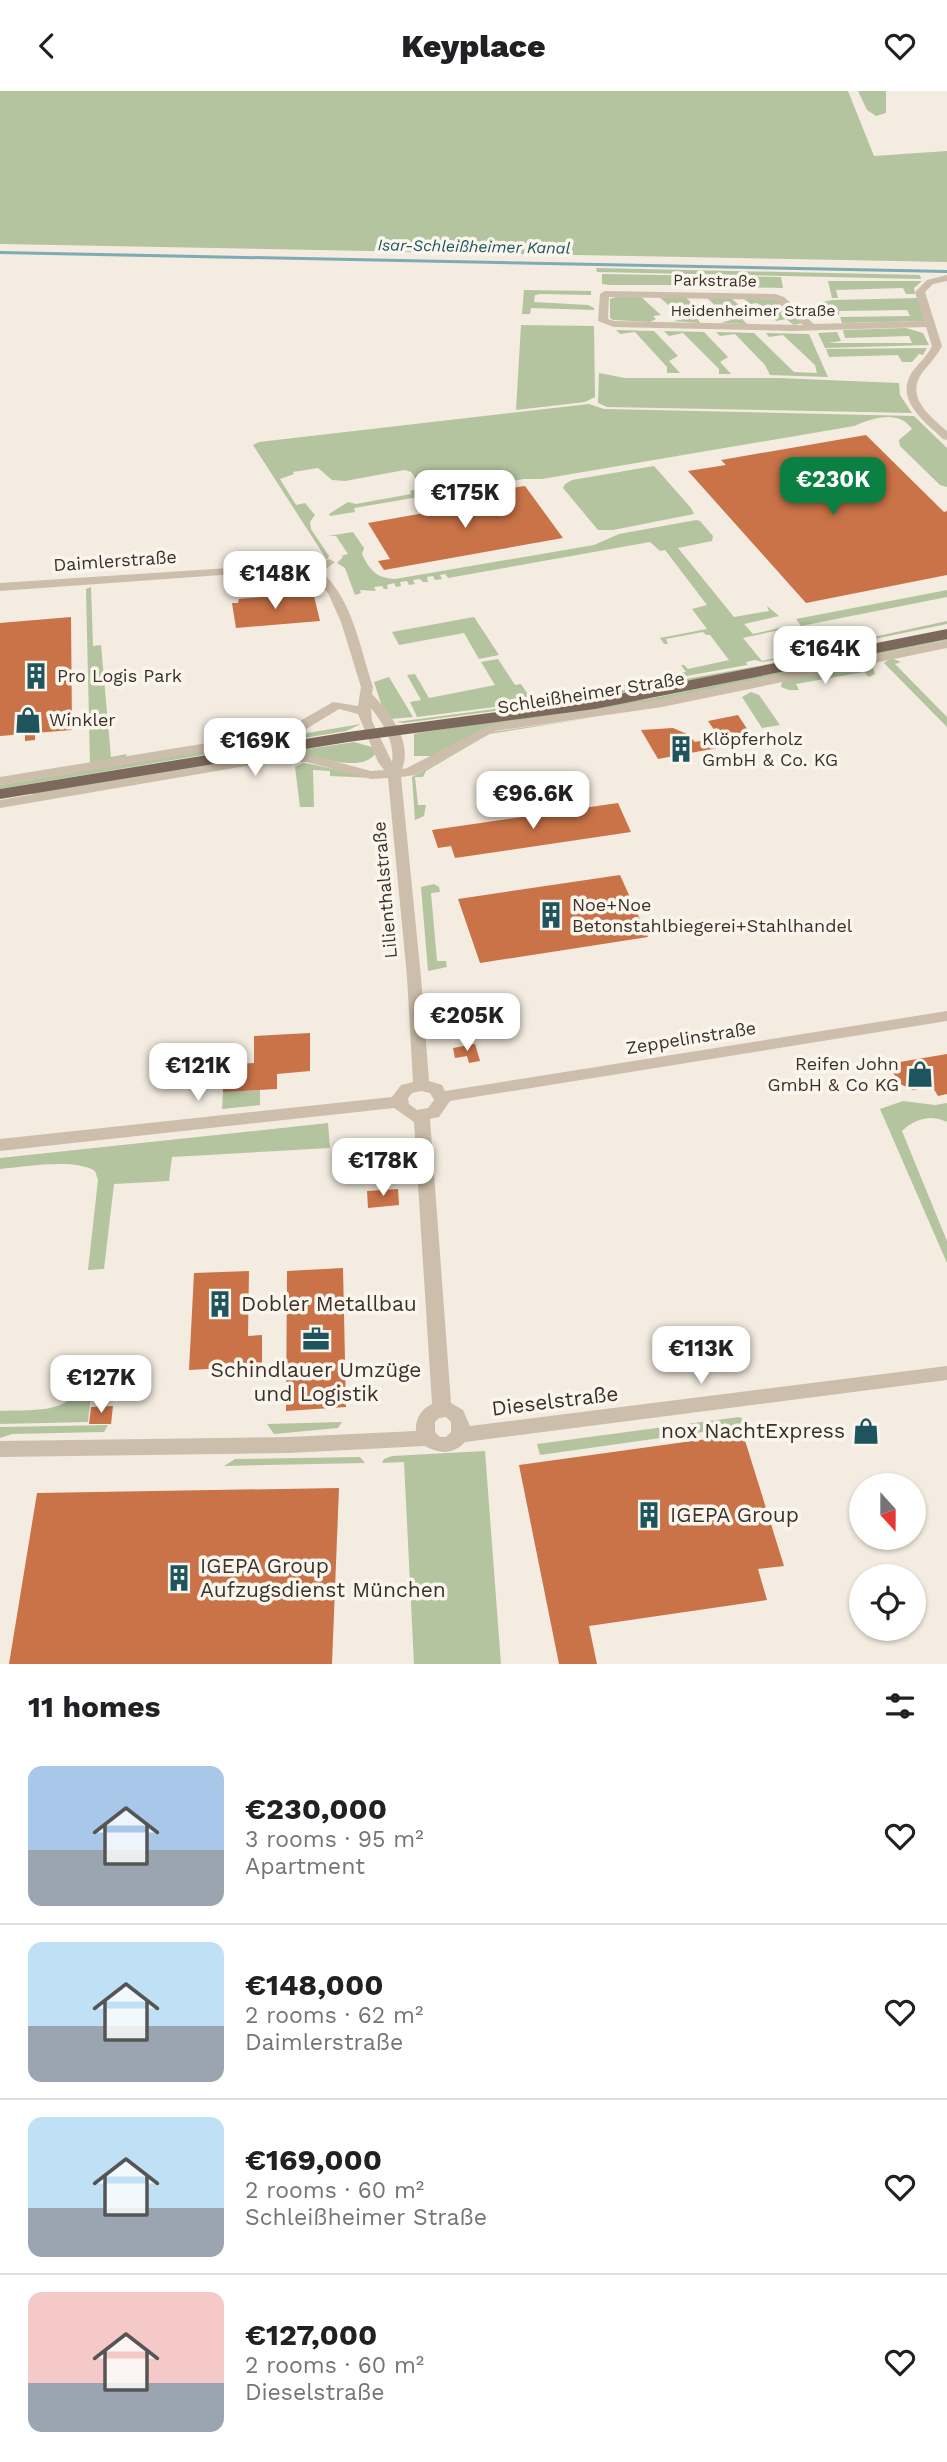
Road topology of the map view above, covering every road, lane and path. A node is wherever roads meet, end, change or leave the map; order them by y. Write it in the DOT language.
graph roads {
  1 [pos="947,278"];
  2 [pos="605,294"];
  3 [pos="930,324"];
  4 [pos="811,327"];
  5 [pos="941,426"];
  6 [pos="947,437"];
  7 [pos="329,562"];
  8 [pos="315,572"];
  9 [pos="0,587"];
  10 [pos="947,633"];
  11 [pos="947,643"];
  12 [pos="367,696"];
  13 [pos="336,706"];
  14 [pos="364,711"];
  15 [pos="391,731"];
  16 [pos="373,734"];
  17 [pos="394,774"];
  18 [pos="0,781"];
  19 [pos="0,794"];
  20 [pos="0,804"];
  21 [pos="947,1016"];
  22 [pos="421,1085"];
  23 [pos="441,1097"];
  24 [pos="399,1103"];
  25 [pos="422,1116"];
  26 [pos="0,1145"];
  27 [pos="947,1373"];
  28 [pos="442,1411"];
  29 [pos="460,1435"];
  30 [pos="428,1438"];
  31 [pos="0,1449"];
  1 -- 3 [label="street"];
  2 -- 4 [label="street, Parkstraße"];
  2 -- 4 [label="street, Heidenheimer Straße"];
  3 -- 4 [label="street, Heidenheimer Straße"];
  3 -- 5 [label="street"];
  5 -- 6 [label="street"];
  7 -- 8 [label="street"];
  8 -- 9 [label="street, Daimlerstraße"];
  8 -- 12 [label="street"];
  10 -- 15 [label="main road, Schleißheimer Straße"];
  11 -- 17 [label="street, Schleißheimer Straße"];
  12 -- 13 [label="street"];
  12 -- 14 [label="street"];
  12 -- 15 [label="street"];
  13 -- 14 [label="street"];
  13 -- 18 [label="street"];
  14 -- 16 [label="street"];
  15 -- 16 [label="main road, Schleißheimer Straße"];
  15 -- 17 [label="street, Lilienthalstraße"];
  16 -- 17 [label="street, Lilienthalstraße"];
  16 -- 19 [label="main road, Schleißheimer Straße"];
  17 -- 20 [label="street, Schleißheimer Straße"];
  17 -- 22 [label="street, Lilienthalstraße"];
  21 -- 23 [label="street, Zeppelinstraße"];
  22 -- 23 [label="street"];
  22 -- 24 [label="street"];
  23 -- 25 [label="street"];
  24 -- 25 [label="street"];
  24 -- 26 [label="street"];
  25 -- 28 [label="street"];
  27 -- 29 [label="street, Dieselstraße"];
  28 -- 29 [label="street"];
  28 -- 30 [label="street"];
  29 -- 30 [label="street"];
  30 -- 31 [label="street"];
}
